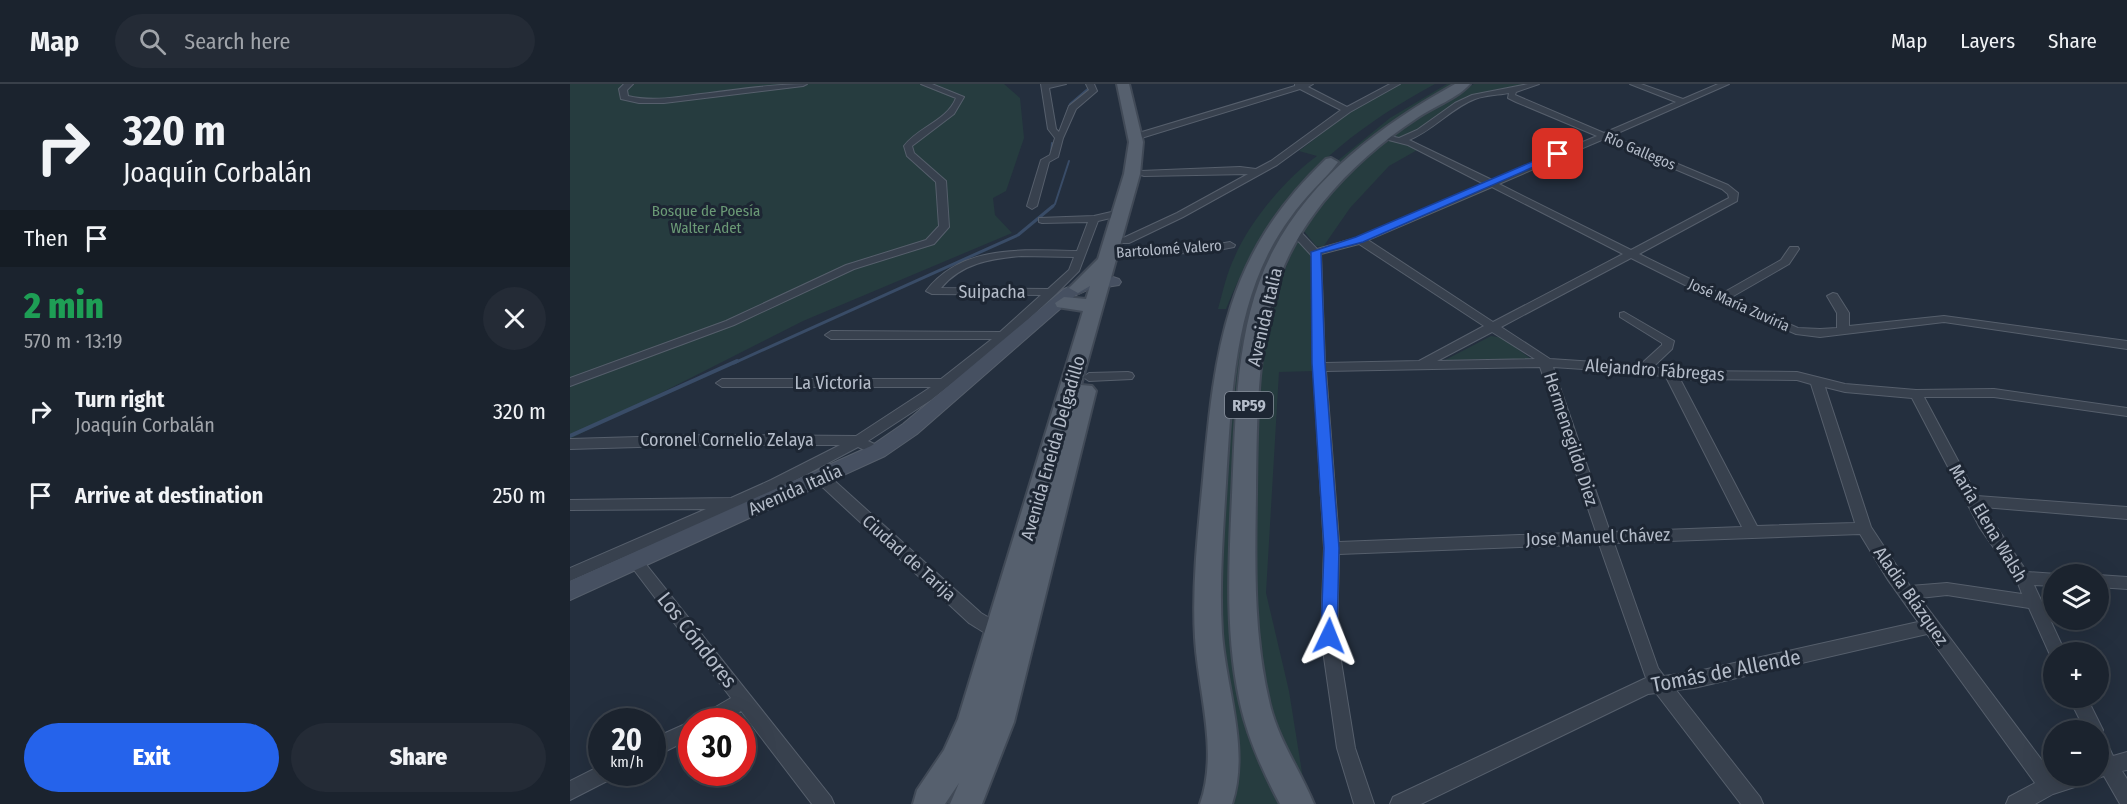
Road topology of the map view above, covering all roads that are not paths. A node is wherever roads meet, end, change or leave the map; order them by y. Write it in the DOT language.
graph roads {
  1 [pos="629,84"];
  2 [pos="803,84"];
  3 [pos="925,84"];
  4 [pos="1062,84"];
  5 [pos="1090,84"];
  6 [pos="1123,84"];
  7 [pos="1131,84"];
  8 [pos="1396,84"];
  9 [pos="1442,84"];
  10 [pos="1464,84"];
  11 [pos="1535,84"];
  12 [pos="1634,84"];
  13 [pos="1718,84"];
  14 [pos="1725,84"];
  15 [pos="1046,85"];
  16 [pos="1302,85"];
  17 [pos="1513,93"];
  18 [pos="1681,101"];
  19 [pos="1347,110"];
  20 [pos="1602,135"];
  21 [pos="1140,136"];
  22 [pos="1059,138"];
  23 [pos="1391,138"];
  24 [pos="1257,172"];
  25 [pos="1144,173"];
  26 [pos="1492,183"];
  27 [pos="1032,206"];
  28 [pos="1120,213"];
  29 [pos="1042,219"];
  30 [pos="1094,219"];
  31 [pos="1294,231"];
  32 [pos="1360,240"];
  33 [pos="1230,245"];
  34 [pos="1794,249"];
  35 [pos="1114,252"];
  36 [pos="1316,252"];
  37 [pos="1081,254"];
  38 [pos="1632,254"];
  39 [pos="1078,288"];
  40 [pos="1103,290"];
  41 [pos="1833,296"];
  42 [pos="1721,298"];
  43 [pos="1057,301"];
  44 [pos="1624,315"];
  45 [pos="1496,326"];
  46 [pos="1843,329"];
  47 [pos="831,336"];
  48 [pos="1003,336"];
  49 [pos="2127,345"];
  50 [pos="1546,363"];
  51 [pos="1419,365"];
  52 [pos="1320,367"];
  53 [pos="1643,369"];
  54 [pos="1671,374"];
  55 [pos="1128,375"];
  56 [pos="1089,377"];
  57 [pos="570,382"];
  58 [pos="1818,382"];
  59 [pos="722,383"];
  60 [pos="944,383"];
  61 [pos="1916,394"];
  62 [pos="2127,412"];
  63 [pos="858,441"];
  64 [pos="572,443"];
  65 [pos="878,451"];
  66 [pos="822,478"];
  67 [pos="1973,501"];
  68 [pos="735,503"];
  69 [pos="570,505"];
  70 [pos="2127,513"];
  71 [pos="1864,528"];
  72 [pos="1752,531"];
  73 [pos="1604,537"];
  74 [pos="1332,548"];
  75 [pos="636,562"];
  76 [pos="2023,578"];
  77 [pos="2043,579"];
  78 [pos="572,580"];
  79 [pos="2109,582"];
  80 [pos="2127,583"];
  81 [pos="1906,593"];
  82 [pos="2032,602"];
  83 [pos="1931,626"];
  84 [pos="1000,633"];
  85 [pos="2052,642"];
  86 [pos="1659,684"];
  87 [pos="744,700"];
  88 [pos="730,708"];
  89 [pos="2127,760"];
  90 [pos="2109,766"];
  91 [pos="2109,775"];
  92 [pos="2043,778"];
  93 [pos="588,782"];
  94 [pos="2049,786"];
  95 [pos="570,791"];
  96 [pos="2127,797"];
  97 [pos="2027,802"];
  98 [pos="936,803"];
  99 [pos="824,804"];
  100 [pos="966,804"];
  101 [pos="1216,804"];
  102 [pos="1298,804"];
  103 [pos="1364,804"];
  104 [pos="1400,804"];
  105 [pos="1754,804"];
  1 -- 2 [label="street"];
  3 -- 57 [label="street"];
  4 -- 15 [label="street"];
  5 -- 22 [label="street"];
  6 -- 21 [label="main road, Avenida Eneida Delgadillo"];
  7 -- 21 [label="main road, Avenida Eneida Delgadillo"];
  8 -- 19 [label="street"];
  9 -- 101 [label="main road, Avenida Italia / RP59"];
  10 -- 23 [label="main road, Avenida Italia / RP59"];
  11 -- 17 [label="street"];
  12 -- 18 [label="street"];
  13 -- 14 [label="street"];
  13 -- 18 [label="street"];
  15 -- 22 [label="street"];
  16 -- 19 [label="street"];
  16 -- 21 [label="street"];
  17 -- 20 [label="street, Río Gallegos"];
  17 -- 23 [label="street"];
  18 -- 20 [label="street"];
  19 -- 24 [label="street"];
  20 -- 26 [label="street"];
  20 -- 38 [label="street, Río Gallegos"];
  21 -- 25 [label="main road, Avenida Eneida Delgadillo"];
  21 -- 28 [label="main road, Avenida Eneida Delgadillo"];
  22 -- 27 [label="street"];
  23 -- 26 [label="street, José María Zuviría"];
  23 -- 31 [label="main road, Avenida Italia / RP59"];
  24 -- 25 [label="street"];
  24 -- 35 [label="street"];
  25 -- 35 [label="main road, Avenida Eneida Delgadillo"];
  26 -- 32 [label="street"];
  26 -- 38 [label="street, José María Zuviría"];
  28 -- 30 [label="street"];
  28 -- 35 [label="main road, Avenida Eneida Delgadillo"];
  29 -- 30 [label="street"];
  30 -- 37 [label="street"];
  31 -- 36 [label="street"];
  31 -- 102 [label="main road, Avenida Italia / RP59"];
  32 -- 36 [label="street"];
  32 -- 45 [label="street, Hermenegildo Diez"];
  33 -- 35 [label="street, Bartolomé Valero"];
  34 -- 42 [label="street"];
  35 -- 39 [label="main road"];
  35 -- 40 [label="main road, Avenida Eneida Delgadillo"];
  36 -- 52 [label="street"];
  37 -- 43 [label="street"];
  37 -- 43 [label="street, Suipacha"];
  38 -- 42 [label="street, José María Zuviría"];
  38 -- 45 [label="street"];
  39 -- 40 [label="main road, Avenida Italia"];
  39 -- 43 [label="main road, Avenida Italia"];
  40 -- 43 [label="main road"];
  40 -- 56 [label="main road, Avenida Eneida Delgadillo"];
  40 -- 84 [label="main road, Avenida Eneida Delgadillo"];
  41 -- 46 [label="street"];
  42 -- 46 [label="street, José María Zuviría"];
  43 -- 48 [label="street"];
  43 -- 65 [label="main road, Avenida Italia"];
  44 -- 53 [label="street"];
  45 -- 50 [label="street, Hermenegildo Diez"];
  45 -- 51 [label="street"];
  46 -- 49 [label="street, José María Zuviría"];
  47 -- 48 [label="street"];
  48 -- 60 [label="street"];
  50 -- 51 [label="street, Alejandro Fábregas"];
  50 -- 53 [label="street, Alejandro Fábregas"];
  50 -- 73 [label="street, Hermenegildo Diez"];
  51 -- 52 [label="street, Alejandro Fábregas"];
  52 -- 74 [label="street"];
  53 -- 54 [label="street, Alejandro Fábregas"];
  54 -- 58 [label="street, Alejandro Fábregas"];
  54 -- 72 [label="street"];
  55 -- 56 [label="street"];
  56 -- 100 [label="main road, Avenida Eneida Delgadillo"];
  58 -- 61 [label="street, Alejandro Fábregas"];
  58 -- 71 [label="street, Aladia Blázquez"];
  59 -- 60 [label="street, La Victoria"];
  60 -- 63 [label="street"];
  61 -- 62 [label="street, Alejandro Fábregas"];
  61 -- 67 [label="street, María Elena Walsh"];
  63 -- 64 [label="street, Coronel Cornelio Zelaya"];
  63 -- 65 [label="street, Coronel Cornelio Zelaya"];
  63 -- 68 [label="street"];
  65 -- 66 [label="main road, Avenida Italia"];
  66 -- 75 [label="main road, Avenida Italia"];
  66 -- 84 [label="street, Ciudad de Tarija"];
  67 -- 70 [label="street"];
  67 -- 76 [label="street, María Elena Walsh"];
  68 -- 69 [label="street"];
  68 -- 78 [label="street"];
  71 -- 72 [label="street, Jose Manuel Chávez"];
  71 -- 81 [label="street, Aladia Blázquez"];
  72 -- 73 [label="street, Jose Manuel Chávez"];
  73 -- 74 [label="street, Jose Manuel Chávez"];
  73 -- 86 [label="street, Hermenegildo Diez"];
  74 -- 103 [label="street"];
  75 -- 78 [label="main road, Avenida Italia"];
  75 -- 87 [label="street, Los Cóndores"];
  76 -- 77 [label="street"];
  76 -- 82 [label="street, María Elena Walsh"];
  79 -- 80 [label="street"];
  81 -- 82 [label="street"];
  81 -- 83 [label="street, Aladia Blázquez"];
  82 -- 85 [label="street, María Elena Walsh"];
  83 -- 86 [label="street, Tomás de Allende"];
  83 -- 92 [label="street, Aladia Blázquez"];
  84 -- 98 [label="main road, Avenida Eneida Delgadillo"];
  86 -- 104 [label="street, Tomás de Allende"];
  86 -- 105 [label="street, Hermenegildo Diez"];
  87 -- 88 [label="street"];
  87 -- 99 [label="street, Los Cóndores"];
  89 -- 90 [label="street"];
  91 -- 96 [label="street"];
  93 -- 95 [label="street"];
  94 -- 97 [label="street"];
}
